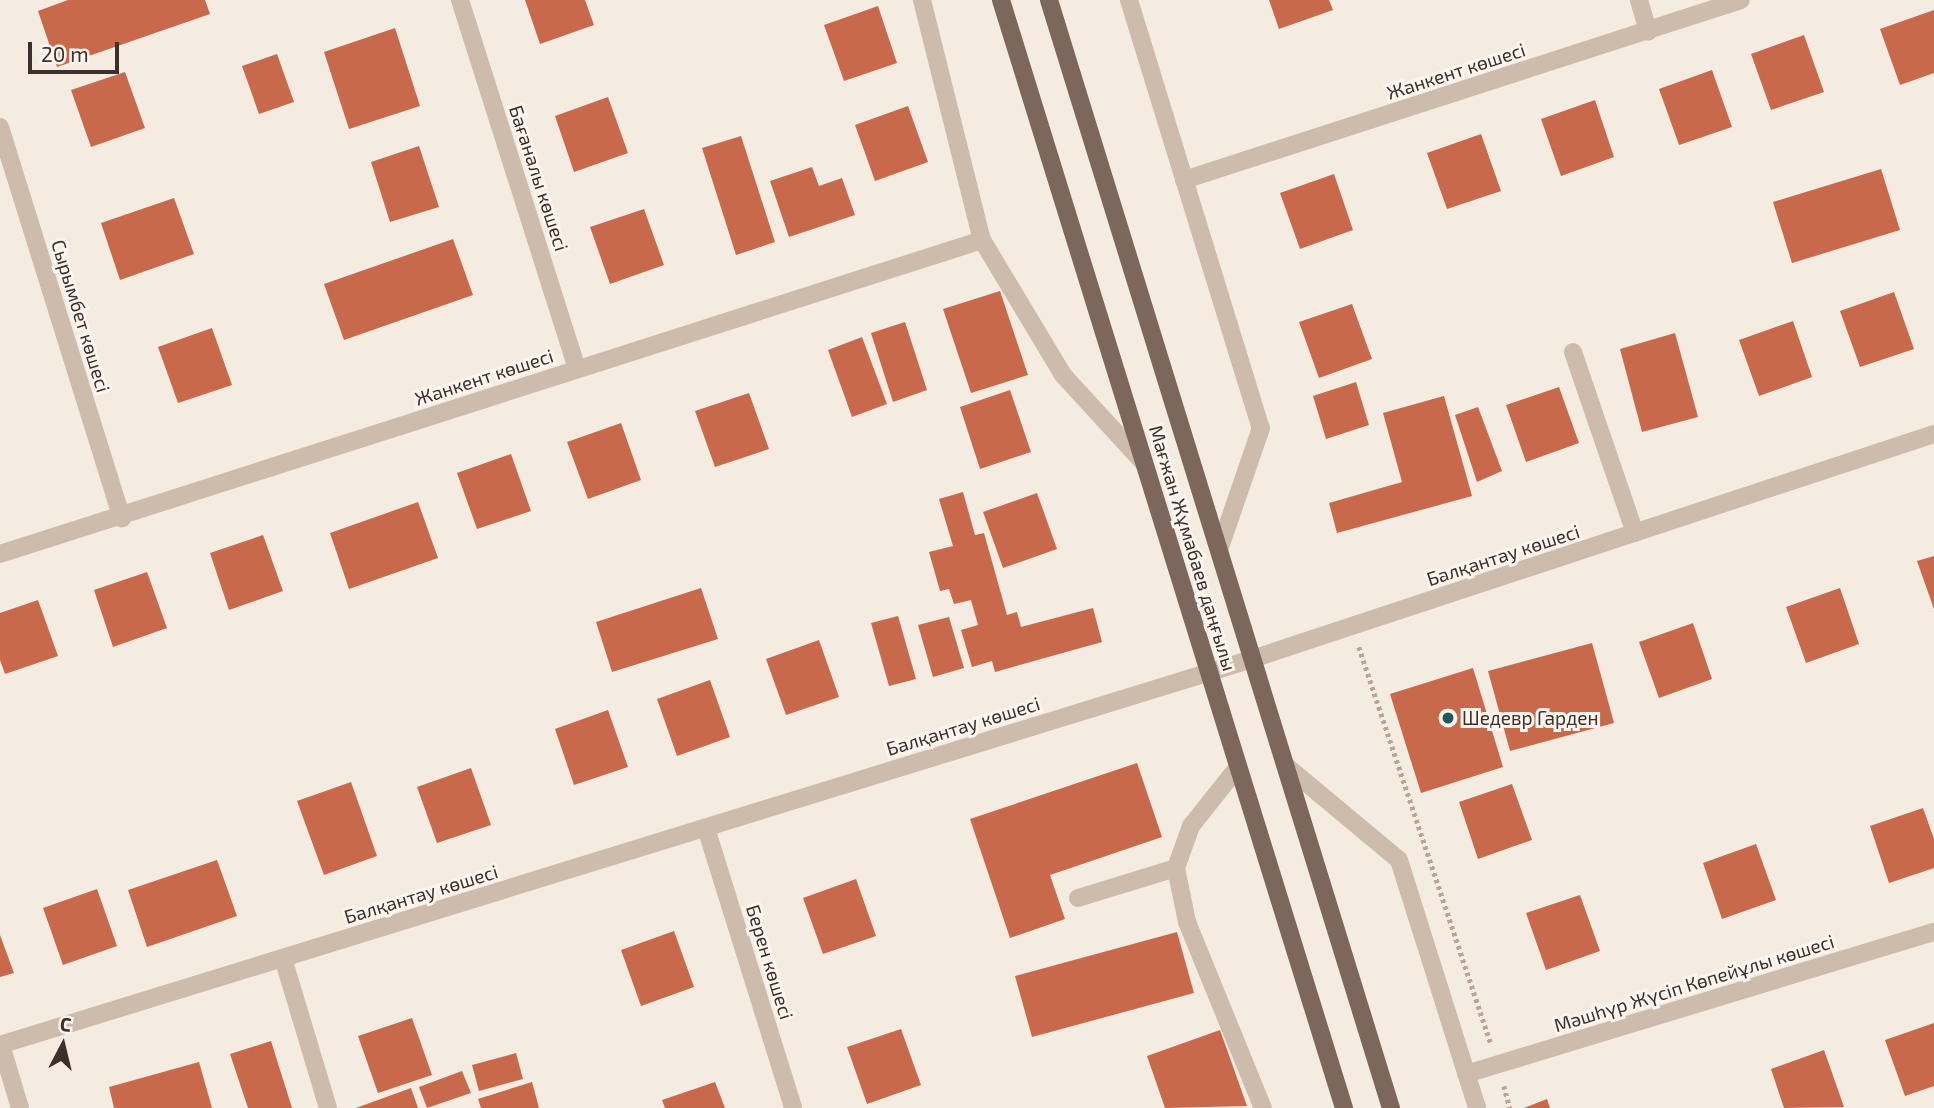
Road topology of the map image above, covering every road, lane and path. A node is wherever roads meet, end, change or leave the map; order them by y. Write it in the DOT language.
graph roads {
  1 [pos="460,0"];
  2 [pos="922,0"];
  3 [pos="1001,0"];
  4 [pos="1049,0"];
  5 [pos="1129,0"];
  6 [pos="1639,0"];
  7 [pos="1741,0"];
  8 [pos="1648,32"];
  9 [pos="0,127"];
  10 [pos="1184,180"];
  11 [pos="982,240"];
  12 [pos="1573,352"];
  13 [pos="577,369"];
  14 [pos="1934,435"];
  15 [pos="1144,463"];
  16 [pos="122,517"];
  17 [pos="1635,533"];
  18 [pos="1219,550"];
  19 [pos="0,554"];
  20 [pos="1352,627"];
  21 [pos="1252,659"];
  22 [pos="1209,672"];
  23 [pos="1285,765"];
  24 [pos="1238,767"];
  25 [pos="706,828"];
  26 [pos="1176,868"];
  27 [pos="1078,898"];
  28 [pos="1934,932"];
  29 [pos="283,958"];
  30 [pos="0,1045"];
  31 [pos="1497,1065"];
  32 [pos="1466,1074"];
  33 [pos="20,1108"];
  34 [pos="328,1108"];
  35 [pos="793,1108"];
  36 [pos="1263,1108"];
  37 [pos="1344,1108"];
  38 [pos="1391,1108"];
  39 [pos="1477,1108"];
  40 [pos="1510,1108"];
  1 -- 13 [label="street, Бағаналы көшесі"];
  2 -- 11 [label="street"];
  3 -- 15 [label="main road, Мағжан Жұмабаев даңғылы"];
  4 -- 18 [label="main road, Мағжан Жұмабаев даңғылы"];
  5 -- 10 [label="street"];
  6 -- 8 [label="street"];
  7 -- 8 [label="street, Жанкент көшесі"];
  8 -- 10 [label="street, Жанкент көшесі"];
  9 -- 16 [label="street, Сырымбет көшесі"];
  10 -- 18 [label="street"];
  11 -- 13 [label="street, Жанкент көшесі"];
  11 -- 15 [label="street"];
  12 -- 17 [label="street"];
  13 -- 16 [label="street, Жанкент көшесі"];
  14 -- 17 [label="street, Балқантау көшесі"];
  15 -- 22 [label="main road, Мағжан Жұмабаев даңғылы"];
  16 -- 19 [label="street, Жанкент көшесі"];
  17 -- 20 [label="street, Балқантау көшесі"];
  18 -- 21 [label="main road, Мағжан Жұмабаев даңғылы"];
  20 -- 21 [label="street, Балқантау көшесі"];
  20 -- 31 [label="path"];
  21 -- 22 [label="street, Балқантау көшесі"];
  21 -- 23 [label="main road, Мағжан Жұмабаев даңғылы"];
  22 -- 24 [label="main road, Мағжан Жұмабаев даңғылы"];
  22 -- 25 [label="street, Балқантау көшесі"];
  23 -- 32 [label="street"];
  23 -- 38 [label="main road, Мағжан Жұмабаев даңғылы"];
  24 -- 26 [label="street"];
  24 -- 37 [label="main road, Мағжан Жұмабаев даңғылы"];
  25 -- 29 [label="street, Балқантау көшесі"];
  25 -- 35 [label="street, Берен көшесі"];
  26 -- 27 [label="street"];
  26 -- 36 [label="street"];
  28 -- 31 [label="street, Мәшһүр Жүсіп Көпейұлы көшесі"];
  29 -- 30 [label="street, Балқантау көшесі"];
  29 -- 34 [label="street"];
  30 -- 33 [label="street"];
  31 -- 32 [label="street, Мәшһүр Жүсіп Көпейұлы көшесі"];
  31 -- 40 [label="path"];
  32 -- 39 [label="street"];
}
